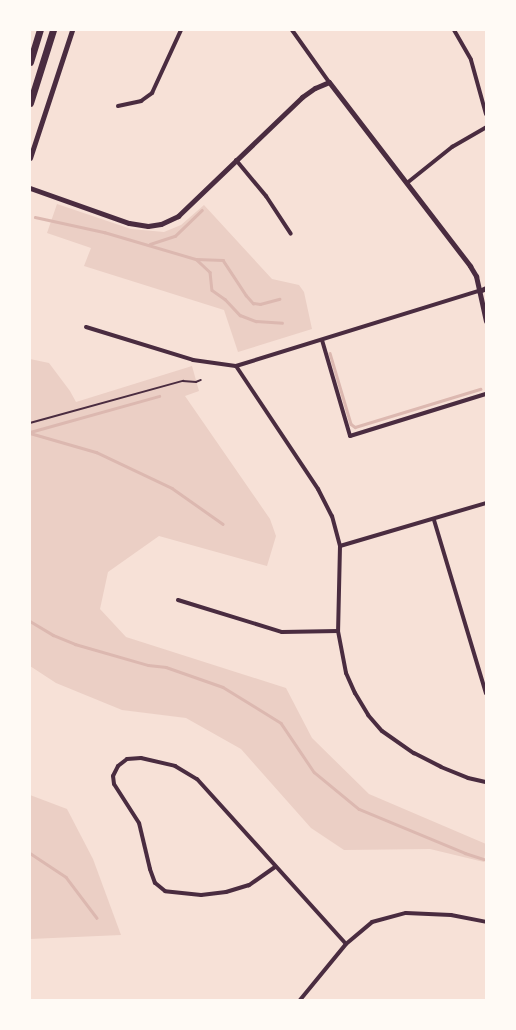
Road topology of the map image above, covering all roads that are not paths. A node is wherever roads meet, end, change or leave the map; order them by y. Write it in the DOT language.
graph roads {
  1 [pos="40,30"];
  2 [pos="53,30"];
  3 [pos="72,30"];
  4 [pos="181,30"];
  5 [pos="292,30"];
  6 [pos="454,30"];
  7 [pos="30,62"];
  8 [pos="329,82"];
  9 [pos="30,102"];
  10 [pos="118,106"];
  11 [pos="486,114"];
  12 [pos="486,127"];
  13 [pos="30,158"];
  14 [pos="236,160"];
  15 [pos="407,183"];
  16 [pos="30,188"];
  17 [pos="290,234"];
  18 [pos="486,288"];
  19 [pos="479,291"];
  20 [pos="486,321"];
  21 [pos="86,327"];
  22 [pos="322,340"];
  23 [pos="236,366"];
  24 [pos="486,394"];
  25 [pos="486,503"];
  26 [pos="434,520"];
  27 [pos="340,546"];
  28 [pos="178,600"];
  29 [pos="338,631"];
  30 [pos="486,693"];
  31 [pos="486,782"];
  32 [pos="276,867"];
  33 [pos="486,922"];
  34 [pos="346,944"];
  35 [pos="300,1000"];
  1 -- 7 [label="highway"];
  2 -- 9 [label="highway"];
  3 -- 13 [label="street"];
  4 -- 10 [label="street"];
  5 -- 8 [label="street"];
  6 -- 11 [label="street"];
  8 -- 14 [label="street"];
  8 -- 15 [label="street"];
  12 -- 15 [label="street"];
  14 -- 16 [label="street"];
  14 -- 17 [label="street"];
  15 -- 19 [label="street"];
  18 -- 19 [label="street"];
  19 -- 20 [label="street"];
  19 -- 22 [label="street"];
  21 -- 23 [label="street"];
  22 -- 23 [label="street"];
  22 -- 24 [label="street"];
  23 -- 27 [label="street"];
  25 -- 26 [label="street"];
  26 -- 27 [label="street"];
  26 -- 30 [label="street"];
  27 -- 29 [label="street"];
  28 -- 29 [label="street"];
  29 -- 31 [label="street"];
  32 -- 32 [label="street"];
  32 -- 34 [label="street"];
  33 -- 34 [label="street"];
  34 -- 35 [label="street"];
}
